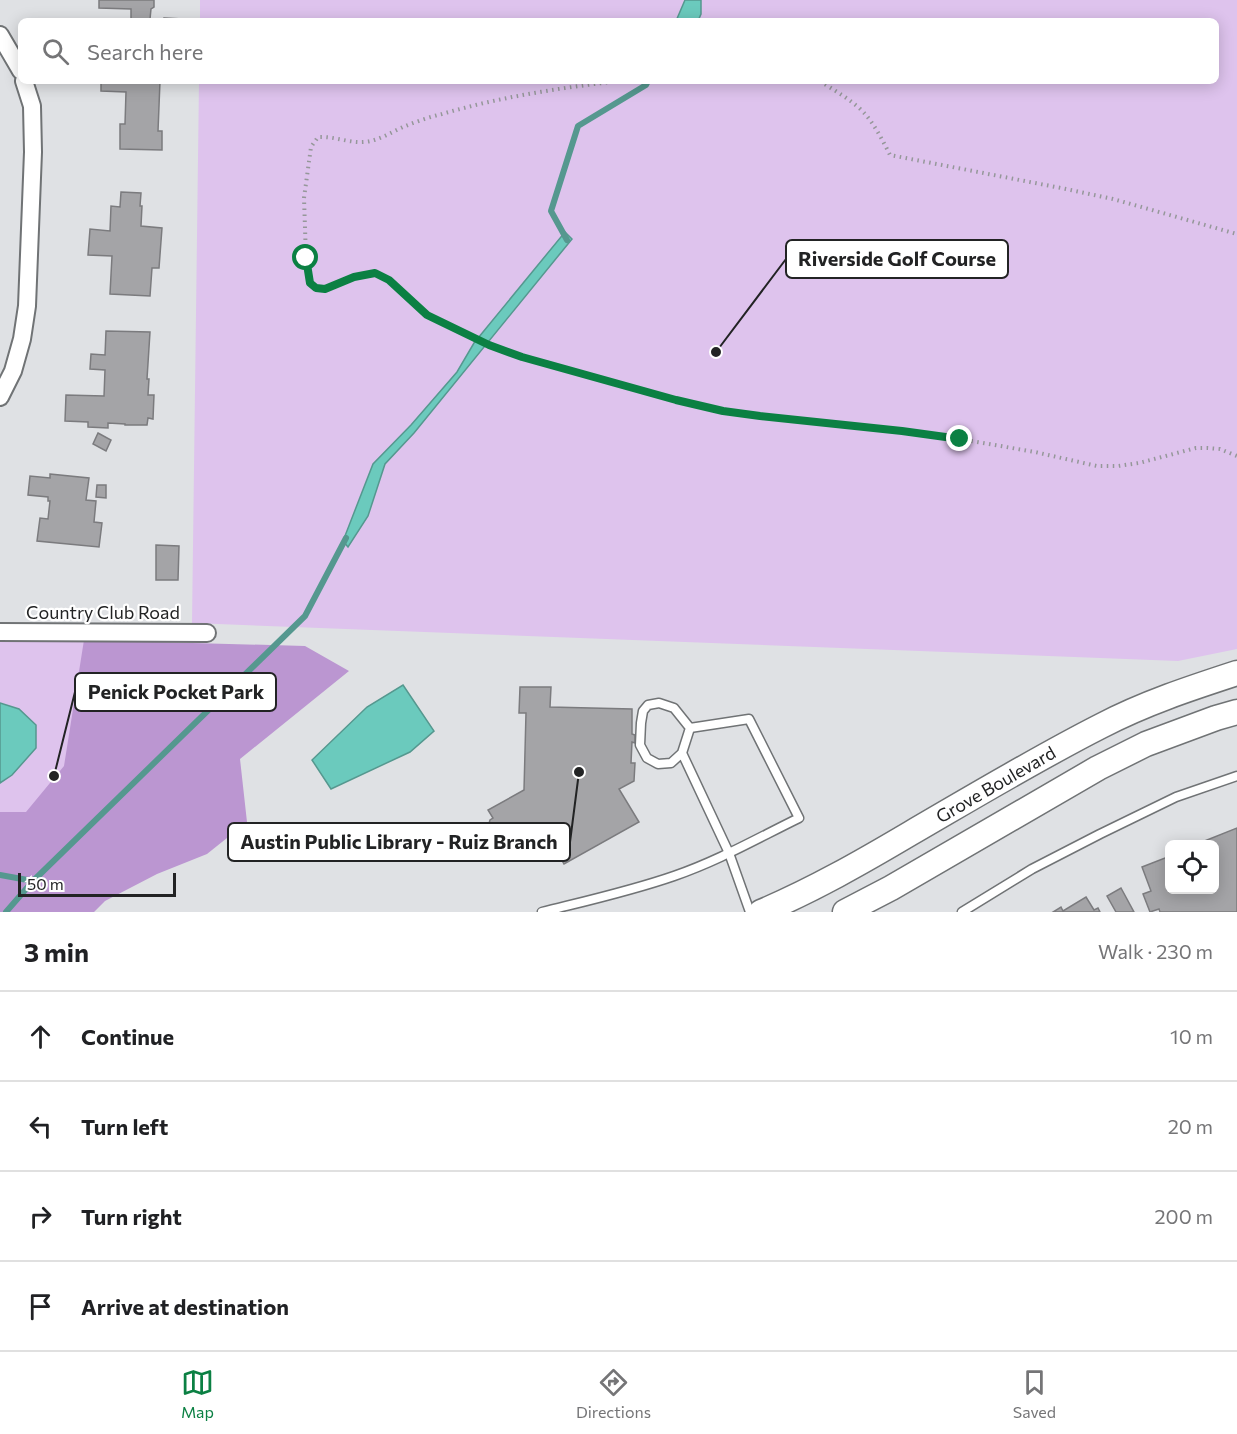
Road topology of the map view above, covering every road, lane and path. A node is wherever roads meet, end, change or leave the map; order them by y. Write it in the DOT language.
graph roads {
  1 [pos="0,35"];
  2 [pos="18,66"];
  3 [pos="25,84"];
  4 [pos="593,84"];
  5 [pos="824,84"];
  6 [pos="1237,234"];
  7 [pos="0,397"];
  8 [pos="1237,456"];
  9 [pos="0,632"];
  10 [pos="207,633"];
  11 [pos="1237,673"];
  12 [pos="1237,712"];
  13 [pos="690,728"];
  14 [pos="682,753"];
  15 [pos="1237,776"];
  16 [pos="729,853"];
  17 [pos="542,912"];
  18 [pos="750,912"];
  19 [pos="761,912"];
  20 [pos="845,912"];
  21 [pos="962,912"];
  1 -- 2 [label="street"];
  3 -- 7 [label="street"];
  4 -- 8 [label="path"];
  5 -- 6 [label="path"];
  9 -- 10 [label="street, Country Club Road"];
  11 -- 19 [label="street, Grove Boulevard"];
  12 -- 20 [label="street, Grove Boulevard"];
  13 -- 14 [label="lane"];
  13 -- 14 [label="lane"];
  13 -- 16 [label="lane"];
  14 -- 16 [label="lane"];
  15 -- 21 [label="lane"];
  16 -- 17 [label="lane"];
  16 -- 18 [label="lane"];
}
